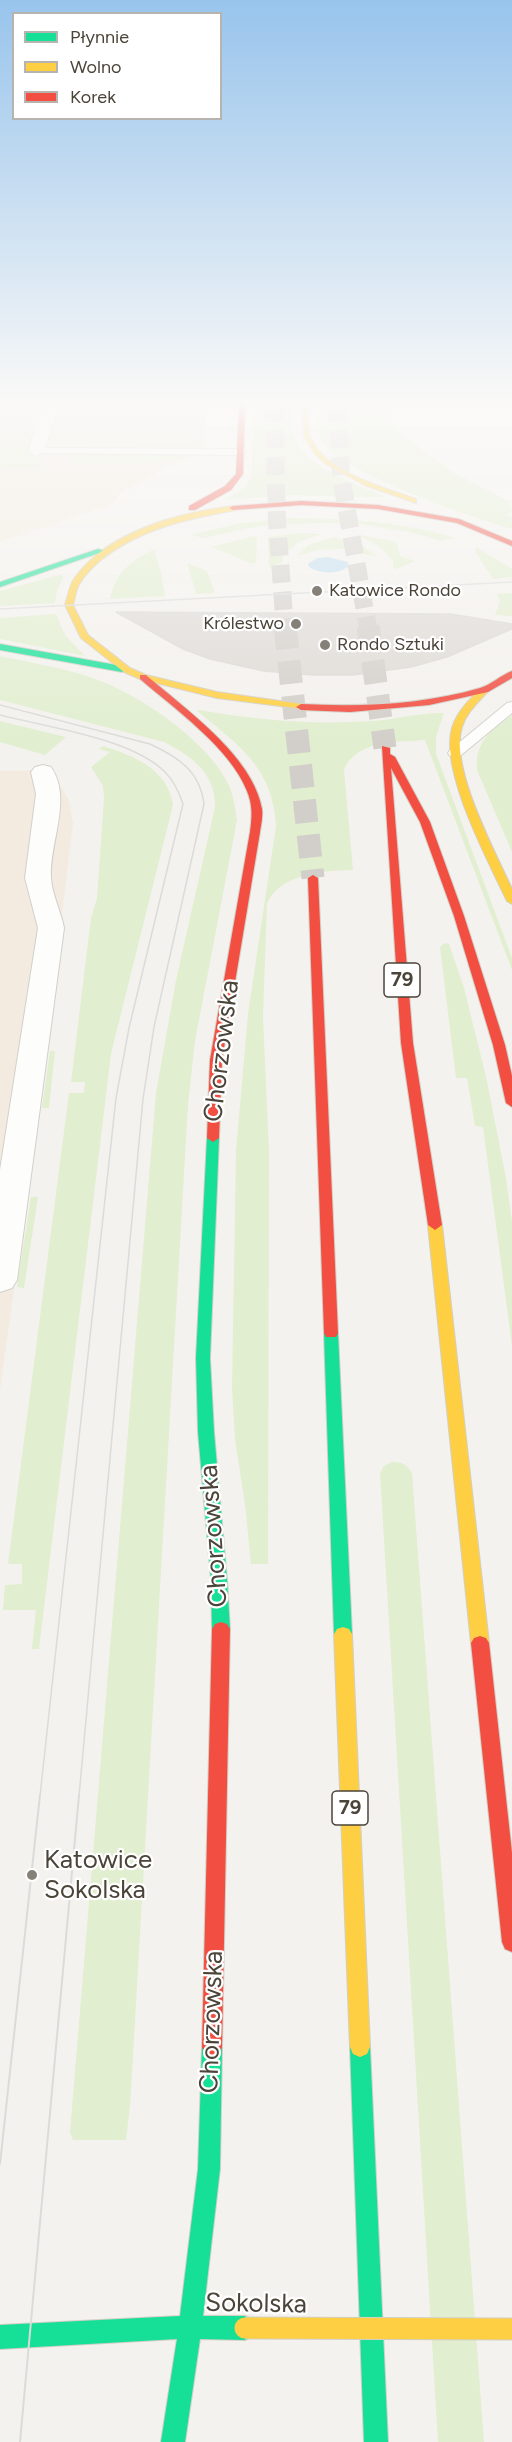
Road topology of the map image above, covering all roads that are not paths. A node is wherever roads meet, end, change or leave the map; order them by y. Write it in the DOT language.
graph roads {
  1 [pos="175,517"];
  2 [pos="188,517"];
  3 [pos="436,517"];
  4 [pos="450,517"];
  5 [pos="459,521"];
  6 [pos="166,522"];
  7 [pos="491,533"];
  8 [pos="512,537"];
  9 [pos="512,544"];
  10 [pos="117,545"];
  11 [pos="0,585"];
  12 [pos="0,647"];
  13 [pos="128,670"];
  14 [pos="512,674"];
  15 [pos="143,677"];
  16 [pos="485,690"];
  17 [pos="512,706"];
  18 [pos="455,753"];
  19 [pos="43,772"];
  20 [pos="313,878"];
  21 [pos="512,901"];
  22 [pos="512,1103"];
  23 [pos="0,1281"];
  24 [pos="512,1942"];
  25 [pos="190,2327"];
  26 [pos="512,2329"];
  27 [pos="0,2337"];
  28 [pos="173,2442"];
  29 [pos="376,2442"];
  1 -- 6 [label="main road"];
  2 -- 6 [label="main road"];
  3 -- 5 [label="main road"];
  4 -- 5 [label="main road"];
  5 -- 7 [label="main road"];
  6 -- 10 [label="main road"];
  7 -- 8 [label="main road"];
  7 -- 9 [label="main road"];
  10 -- 11 [label="main road"];
  10 -- 13 [label="main road"];
  12 -- 13 [label="main road"];
  13 -- 15 [label="main road"];
  14 -- 16 [label="main road"];
  15 -- 16 [label="main road"];
  15 -- 25 [label="main road, Chorzowska"];
  16 -- 18 [label="main road"];
  17 -- 18 [label="lane"];
  18 -- 21 [label="main road"];
  19 -- 23 [label="street"];
  20 -- 29 [label="main road, 79"];
  22 -- 24 [label="main road, 79"];
  25 -- 26 [label="main road, Sokolska, bridge"];
  25 -- 27 [label="main road, Sokolska"];
  25 -- 28 [label="main road, Chorzowska"];
}
